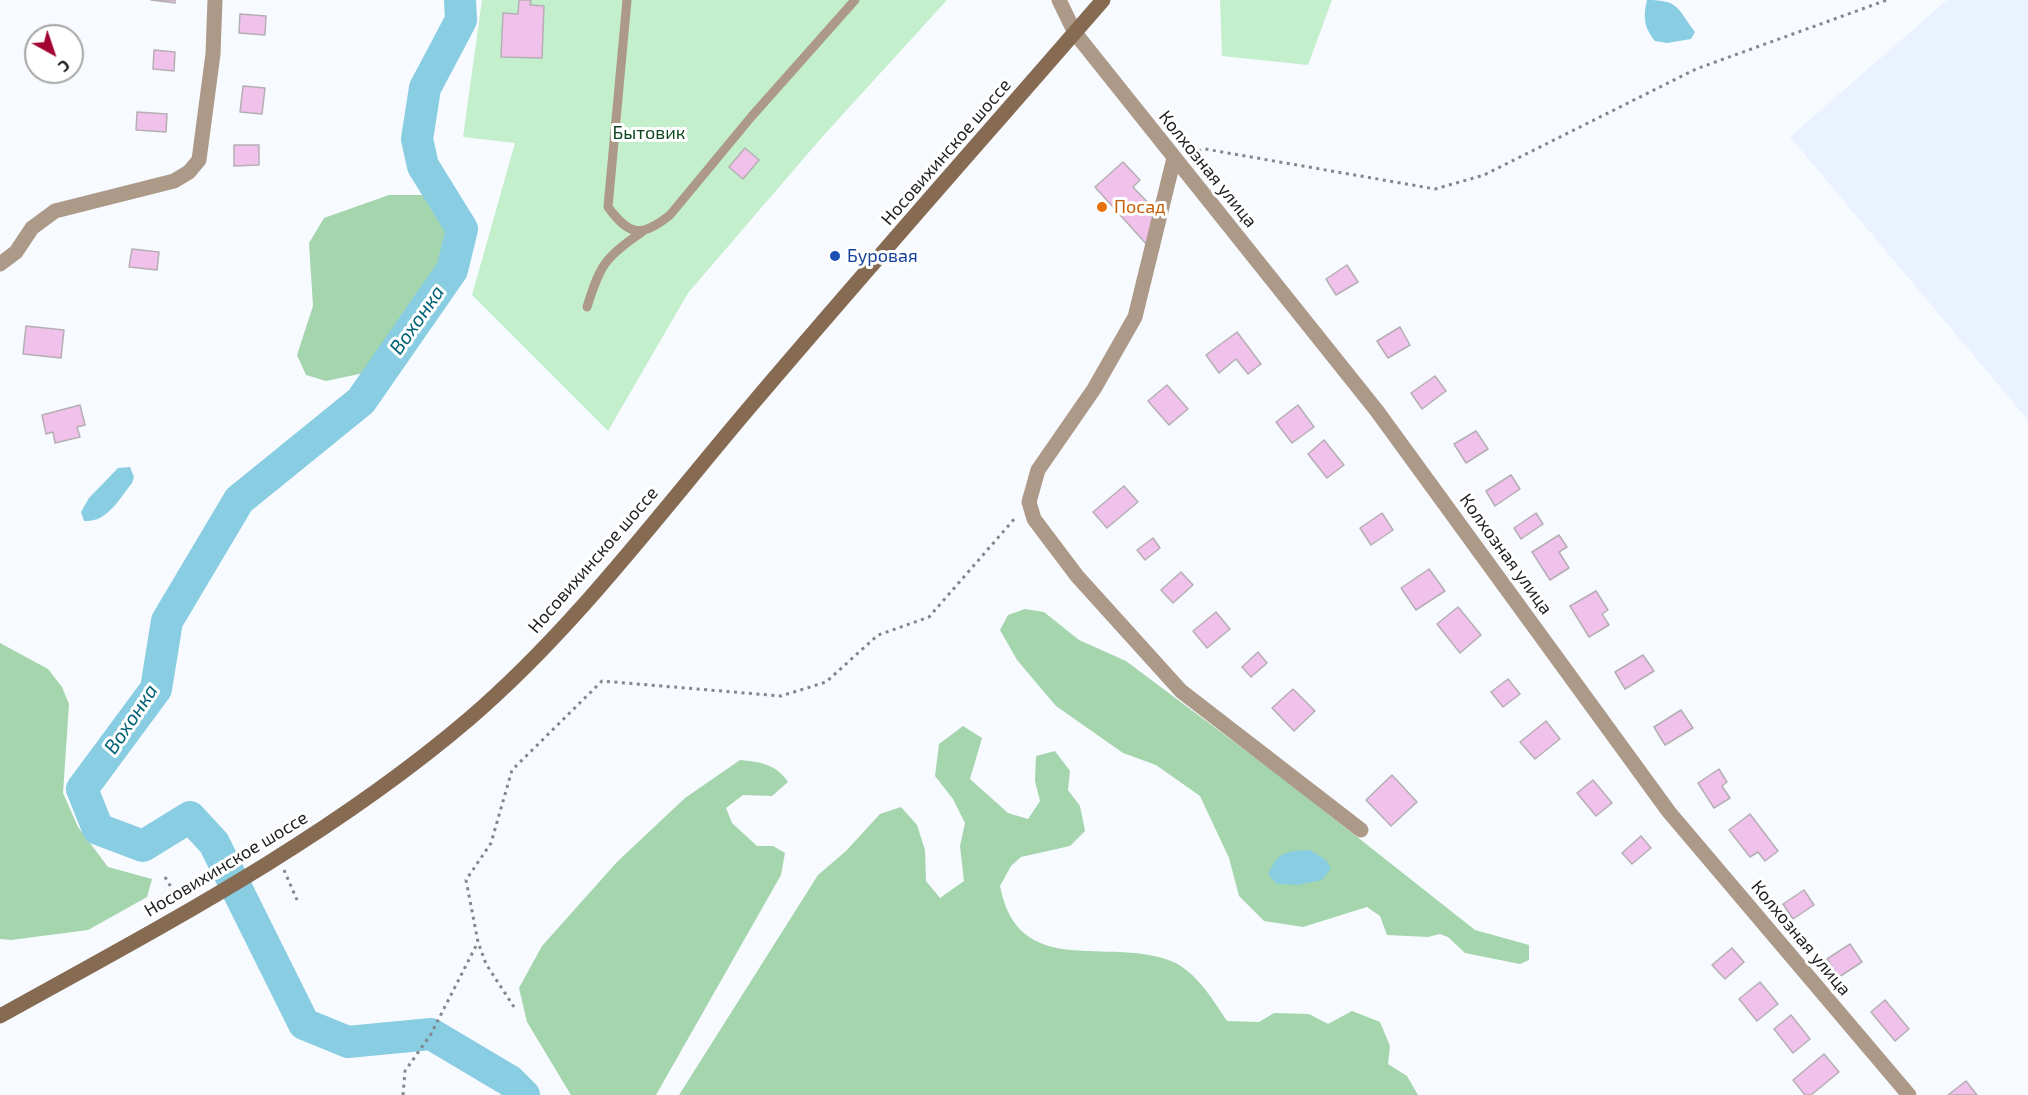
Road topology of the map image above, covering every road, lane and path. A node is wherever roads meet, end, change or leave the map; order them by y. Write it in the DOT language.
graph roads {
  1 [pos="215,0"];
  2 [pos="627,0"];
  3 [pos="855,0"];
  4 [pos="1059,0"];
  5 [pos="1103,0"];
  6 [pos="1887,0"];
  7 [pos="1075,33"];
  8 [pos="1174,158"];
  9 [pos="642,232"];
  10 [pos="0,264"];
  11 [pos="587,307"];
  12 [pos="1029,502"];
  13 [pos="1361,830"];
  14 [pos="278,858"];
  15 [pos="165,877"];
  16 [pos="297,900"];
  17 [pos="186,913"];
  18 [pos="478,942"];
  19 [pos="514,1007"];
  20 [pos="0,1016"];
  21 [pos="404,1095"];
  22 [pos="1909,1095"];
  1 -- 10 [label="street"];
  2 -- 9 [label="lane"];
  3 -- 9 [label="lane"];
  4 -- 7 [label="street, Колхозная улица"];
  5 -- 7 [label="main road, Носовихинское шоссе"];
  6 -- 8 [label="path"];
  7 -- 8 [label="street, Колхозная улица"];
  7 -- 14 [label="main road, Носовихинское шоссе"];
  8 -- 12 [label="street"];
  8 -- 22 [label="street, Колхозная улица"];
  9 -- 11 [label="lane"];
  12 -- 13 [label="street"];
  12 -- 18 [label="path"];
  14 -- 16 [label="path"];
  14 -- 17 [label="main road, Носовихинское шоссе"];
  15 -- 17 [label="path"];
  17 -- 20 [label="main road, Носовихинское шоссе"];
  18 -- 19 [label="path"];
  18 -- 21 [label="path"];
}
